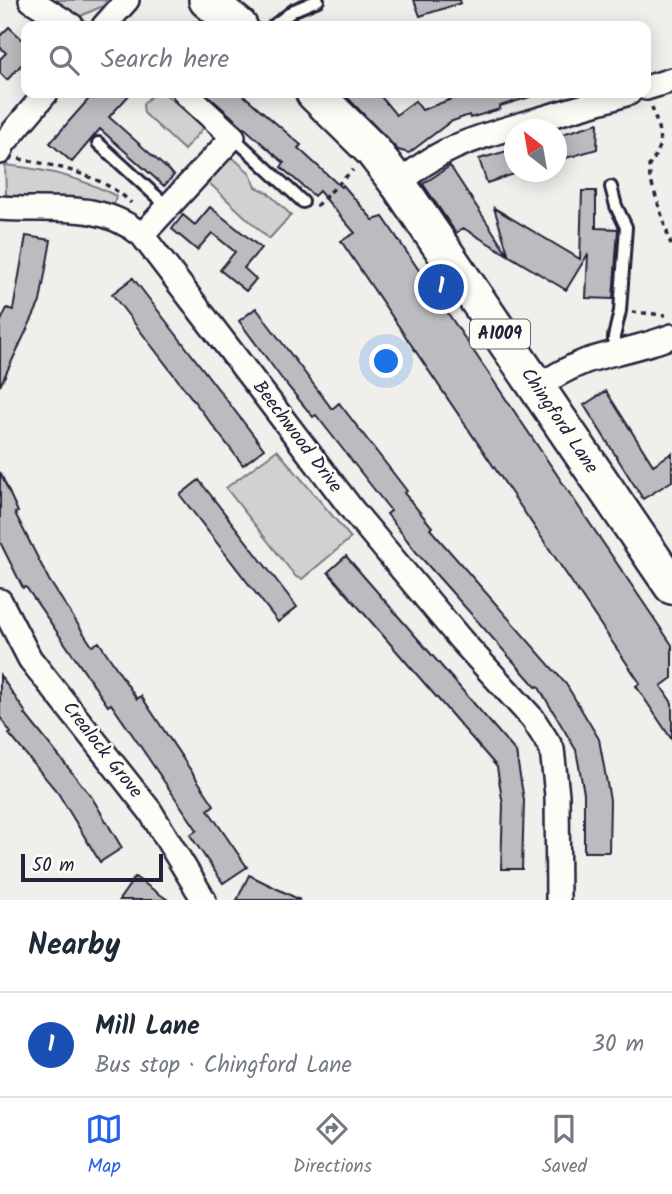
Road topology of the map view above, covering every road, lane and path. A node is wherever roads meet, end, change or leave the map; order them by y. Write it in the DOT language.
graph roads {
  1 [pos="31,0"];
  2 [pos="127,0"];
  3 [pos="207,0"];
  4 [pos="318,0"];
  5 [pos="64,21"];
  6 [pos="108,21"];
  7 [pos="233,21"];
  8 [pos="280,21"];
  9 [pos="672,80"];
  10 [pos="651,89"];
  11 [pos="42,98"];
  12 [pos="190,98"];
  13 [pos="319,98"];
  14 [pos="623,98"];
  15 [pos="643,98"];
  16 [pos="233,137"];
  17 [pos="98,143"];
  18 [pos="6,155"];
  19 [pos="363,161"];
  20 [pos="399,185"];
  21 [pos="611,187"];
  22 [pos="303,202"];
  23 [pos="168,207"];
  24 [pos="0,208"];
  25 [pos="147,230"];
  26 [pos="672,248"];
  27 [pos="620,311"];
  28 [pos="672,315"];
  29 [pos="672,336"];
  30 [pos="614,354"];
  31 [pos="536,387"];
  32 [pos="672,586"];
  33 [pos="0,601"];
  34 [pos="204,900"];
  35 [pos="558,900"];
  1 -- 5 [label="street"];
  2 -- 6 [label="street"];
  3 -- 7 [label="main road"];
  4 -- 8 [label="lane"];
  9 -- 10 [label="street"];
  11 -- 18 [label="street"];
  12 -- 16 [label="street"];
  13 -- 20 [label="main road, Chingford Lane / A1009"];
  14 -- 20 [label="street"];
  15 -- 26 [label="path"];
  16 -- 22 [label="lane"];
  16 -- 23 [label="street"];
  17 -- 23 [label="lane"];
  18 -- 25 [label="path"];
  19 -- 22 [label="path"];
  20 -- 31 [label="main road, Chingford Lane / A1009"];
  21 -- 27 [label="lane"];
  23 -- 25 [label="street"];
  24 -- 25 [label="street, Beechwood Drive"];
  25 -- 35 [label="street, Beechwood Drive"];
  27 -- 28 [label="path"];
  27 -- 30 [label="lane"];
  29 -- 30 [label="street"];
  30 -- 31 [label="street"];
  31 -- 32 [label="main road, Chingford Lane / A1009"];
  33 -- 34 [label="street, Crealock Grove"];
}
